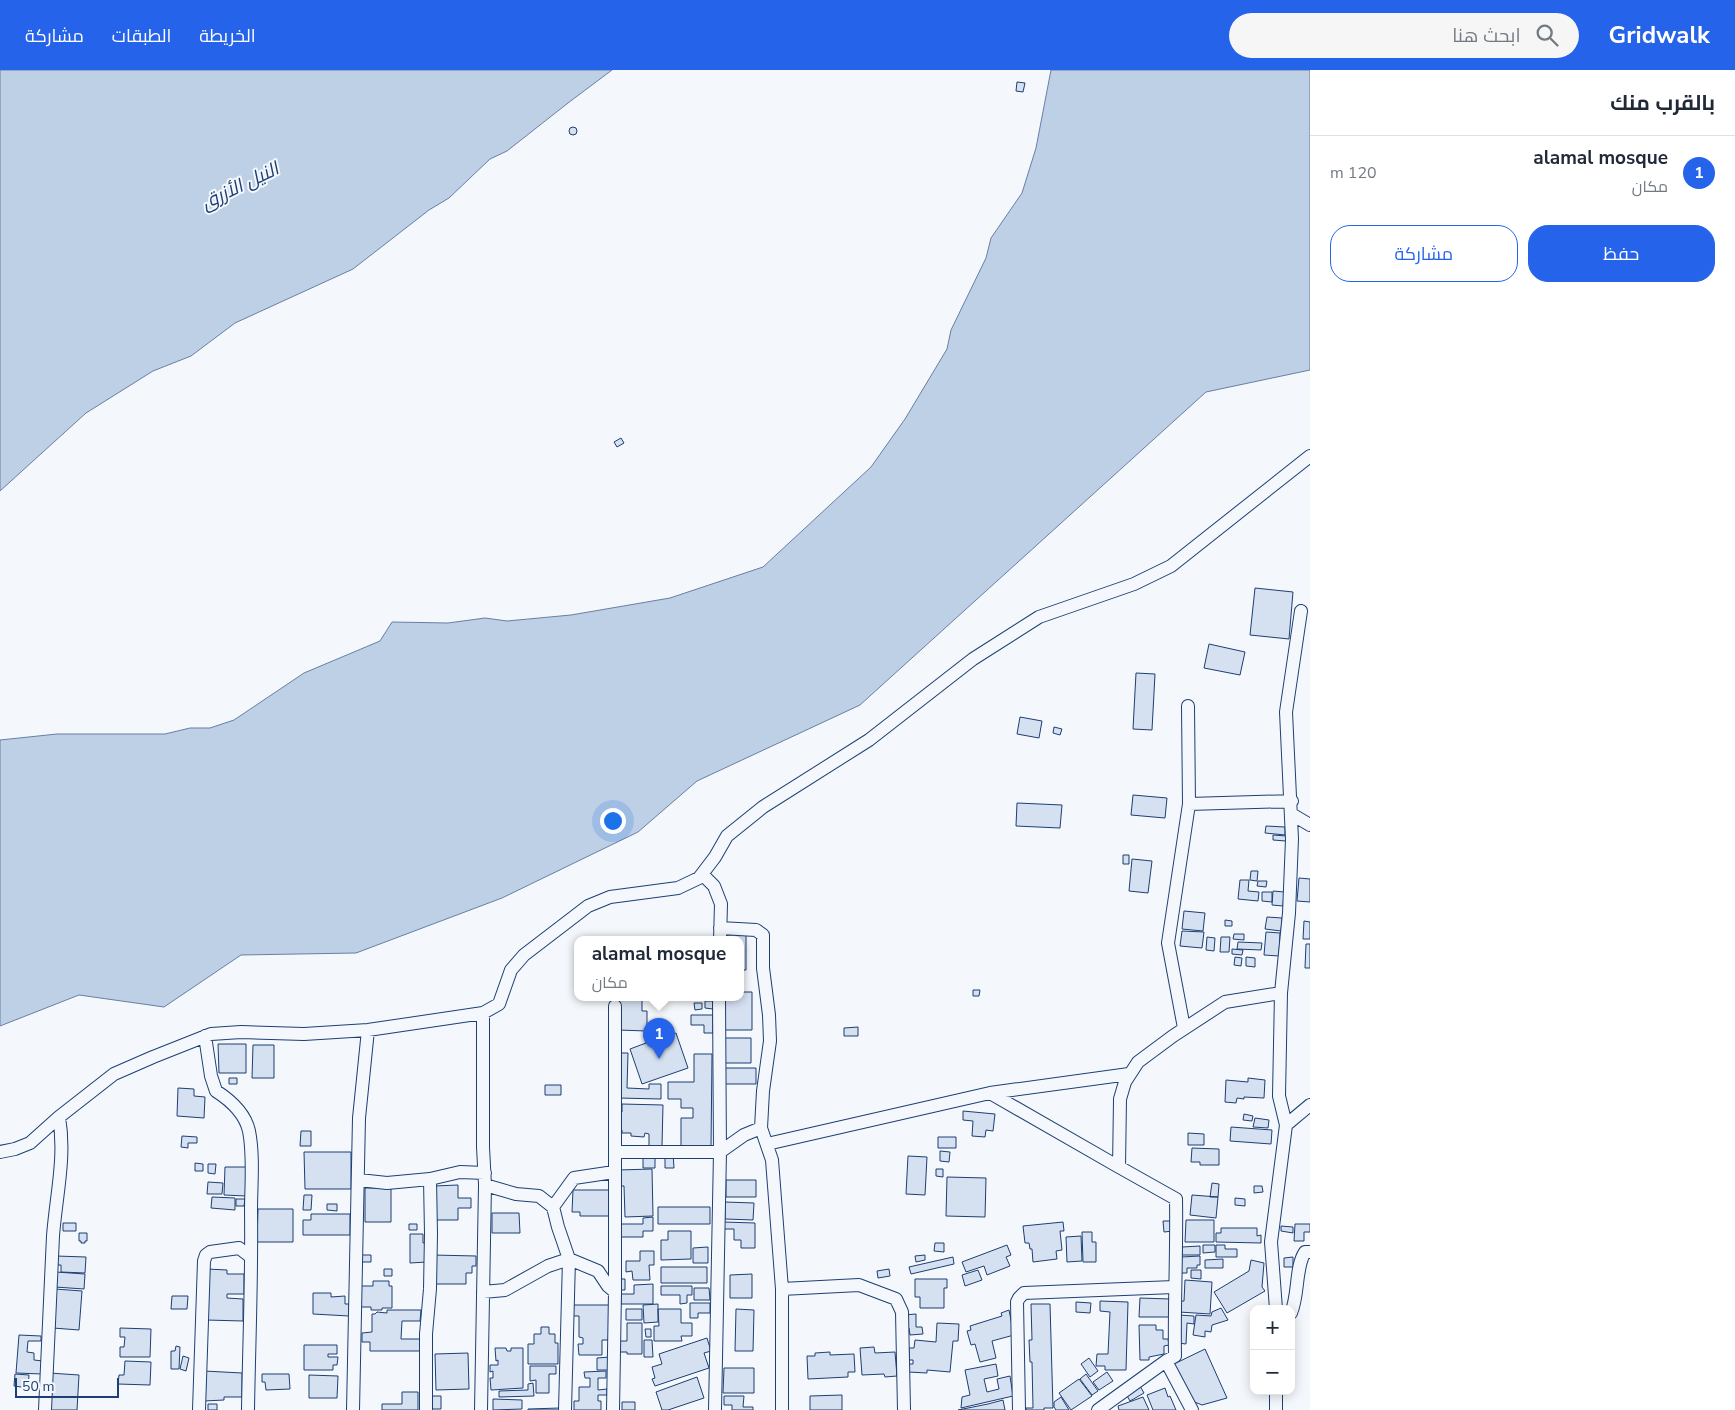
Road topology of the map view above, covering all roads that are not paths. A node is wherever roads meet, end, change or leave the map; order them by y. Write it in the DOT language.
graph roads {
  1 [pos="1310,456"];
  2 [pos="1300,611"];
  3 [pos="1188,706"];
  4 [pos="1292,801"];
  5 [pos="1189,804"];
  6 [pos="1292,815"];
  7 [pos="1310,825"];
  8 [pos="702,874"];
  9 [pos="720,934"];
  10 [pos="1281,993"];
  11 [pos="719,1001"];
  12 [pos="616,1006"];
  13 [pos="483,1013"];
  14 [pos="1184,1028"];
  15 [pos="368,1030"];
  16 [pos="205,1036"];
  17 [pos="1129,1074"];
  18 [pos="990,1094"];
  19 [pos="1310,1105"];
  20 [pos="59,1117"];
  21 [pos="1286,1125"];
  22 [pos="761,1128"];
  23 [pos="767,1144"];
  24 [pos="0,1152"];
  25 [pos="615,1152"];
  26 [pos="720,1152"];
  27 [pos="1120,1167"];
  28 [pos="614,1172"];
  29 [pos="430,1179"];
  30 [pos="485,1179"];
  31 [pos="359,1180"];
  32 [pos="553,1207"];
  33 [pos="1310,1252"];
  34 [pos="251,1256"];
  35 [pos="569,1259"];
  36 [pos="1174,1287"];
  37 [pos="782,1289"];
  38 [pos="483,1292"];
  39 [pos="615,1292"];
  40 [pos="1276,1305"];
  41 [pos="1293,1305"];
  42 [pos="1166,1360"];
  43 [pos="1276,1395"];
  44 [pos="45,1410"];
  45 [pos="199,1410"];
  46 [pos="248,1410"];
  47 [pos="353,1410"];
  48 [pos="426,1410"];
  49 [pos="480,1410"];
  50 [pos="564,1410"];
  51 [pos="613,1410"];
  52 [pos="715,1410"];
  53 [pos="782,1410"];
  54 [pos="904,1410"];
  55 [pos="1019,1410"];
  56 [pos="1098,1410"];
  57 [pos="1192,1410"];
  58 [pos="1276,1410"];
  1 -- 8 [label="street"];
  2 -- 4 [label="street"];
  3 -- 5 [label="street"];
  4 -- 5 [label="street"];
  4 -- 6 [label="street"];
  5 -- 14 [label="street"];
  6 -- 7 [label="street"];
  6 -- 10 [label="street"];
  8 -- 9 [label="street"];
  8 -- 13 [label="street"];
  9 -- 22 [label="street"];
  10 -- 14 [label="street"];
  10 -- 21 [label="street"];
  11 -- 26 [label="street"];
  12 -- 25 [label="street"];
  13 -- 15 [label="street"];
  13 -- 30 [label="street"];
  14 -- 17 [label="street"];
  15 -- 16 [label="street"];
  15 -- 31 [label="street"];
  16 -- 20 [label="street"];
  16 -- 34 [label="street"];
  17 -- 18 [label="street"];
  17 -- 27 [label="street"];
  18 -- 23 [label="street"];
  18 -- 27 [label="street"];
  19 -- 21 [label="street"];
  20 -- 24 [label="street"];
  20 -- 44 [label="street"];
  21 -- 40 [label="street"];
  22 -- 23 [label="street"];
  22 -- 26 [label="street"];
  23 -- 37 [label="street"];
  25 -- 26 [label="street"];
  25 -- 28 [label="street"];
  26 -- 52 [label="street"];
  27 -- 36 [label="street"];
  28 -- 32 [label="street"];
  28 -- 39 [label="street"];
  29 -- 30 [label="street"];
  29 -- 31 [label="street"];
  29 -- 48 [label="street"];
  30 -- 32 [label="street"];
  30 -- 38 [label="street"];
  31 -- 47 [label="street"];
  32 -- 35 [label="street"];
  33 -- 41 [label="street"];
  34 -- 45 [label="street"];
  34 -- 46 [label="street"];
  35 -- 38 [label="street"];
  35 -- 39 [label="street"];
  35 -- 50 [label="street"];
  36 -- 42 [label="street"];
  36 -- 55 [label="street"];
  37 -- 53 [label="street"];
  37 -- 54 [label="street"];
  38 -- 49 [label="street"];
  39 -- 51 [label="street"];
  42 -- 56 [label="street"];
  42 -- 57 [label="street"];
  43 -- 58 [label="street"];
}
